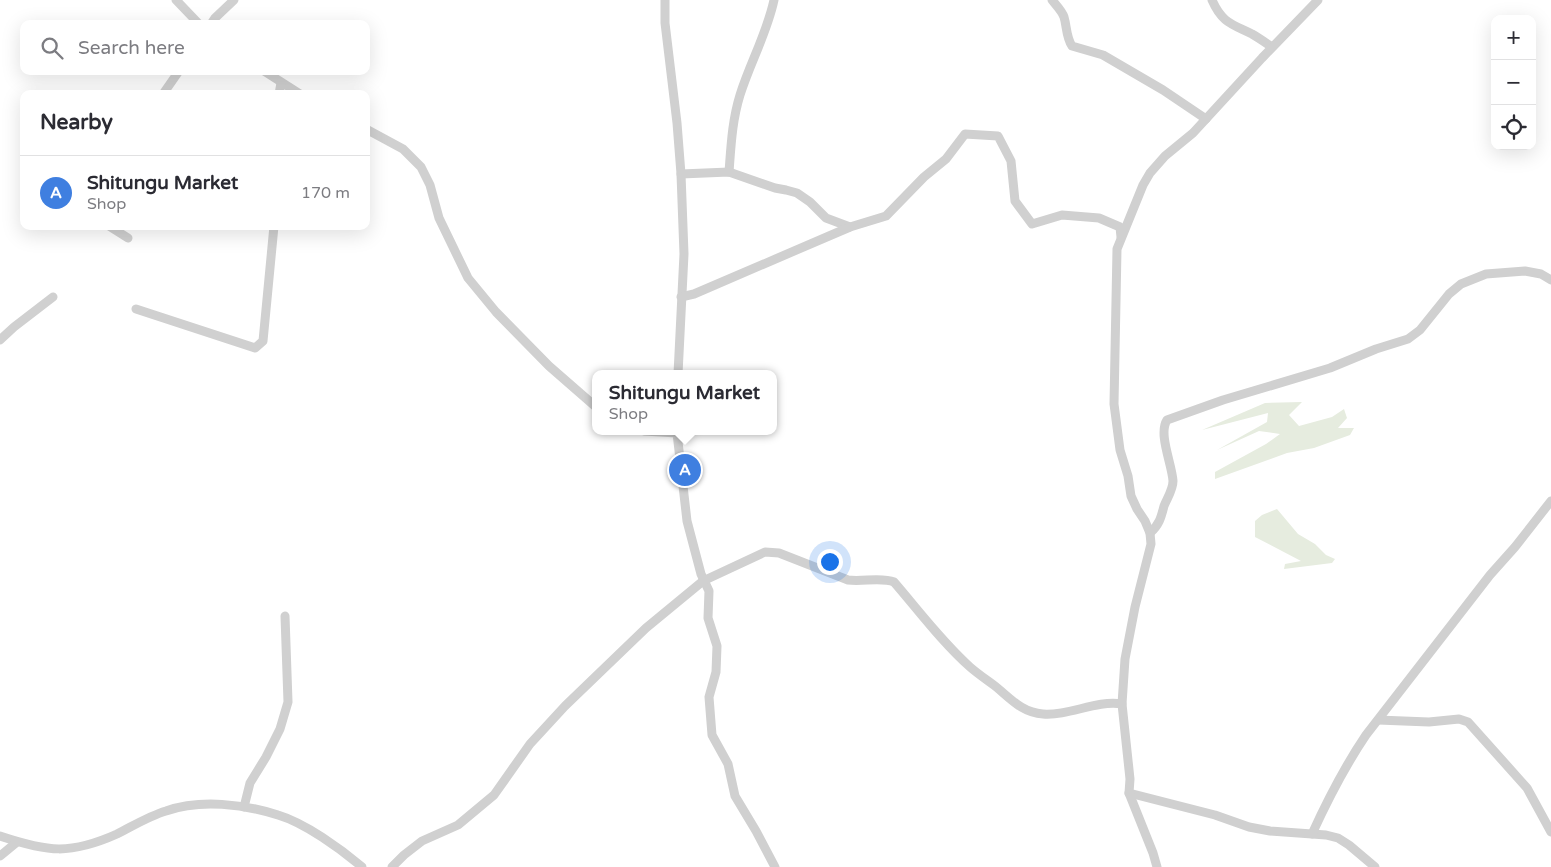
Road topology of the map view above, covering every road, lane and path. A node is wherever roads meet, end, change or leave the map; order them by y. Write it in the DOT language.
graph roads {
  1 [pos="176,0"];
  2 [pos="234,0"];
  3 [pos="665,0"];
  4 [pos="774,0"];
  5 [pos="1052,0"];
  6 [pos="1212,0"];
  7 [pos="1318,0"];
  8 [pos="195,20"];
  9 [pos="214,20"];
  10 [pos="1272,47"];
  11 [pos="176,75"];
  12 [pos="270,75"];
  13 [pos="281,83"];
  14 [pos="166,90"];
  15 [pos="280,90"];
  16 [pos="293,90"];
  17 [pos="1206,120"];
  18 [pos="370,131"];
  19 [pos="729,172"];
  20 [pos="681,174"];
  21 [pos="850,227"];
  22 [pos="115,230"];
  23 [pos="274,230"];
  24 [pos="1121,237"];
  25 [pos="128,238"];
  26 [pos="1551,280"];
  27 [pos="53,297"];
  28 [pos="681,298"];
  29 [pos="136,309"];
  30 [pos="0,340"];
  31 [pos="678,370"];
  32 [pos="592,403"];
  33 [pos="677,435"];
  34 [pos="1551,501"];
  35 [pos="1150,533"];
  36 [pos="703,581"];
  37 [pos="285,616"];
  38 [pos="1122,704"];
  39 [pos="1378,720"];
  40 [pos="1129,793"];
  41 [pos="244,807"];
  42 [pos="1551,832"];
  43 [pos="1312,834"];
  44 [pos="0,836"];
  45 [pos="17,842"];
  46 [pos="0,856"];
  47 [pos="362,867"];
  48 [pos="392,867"];
  49 [pos="775,867"];
  50 [pos="1157,867"];
  51 [pos="1375,867"];
  1 -- 8 [label="street"];
  2 -- 9 [label="street"];
  3 -- 20 [label="street"];
  4 -- 19 [label="street"];
  5 -- 17 [label="street"];
  6 -- 10 [label="street"];
  7 -- 10 [label="street"];
  10 -- 17 [label="street"];
  11 -- 14 [label="street"];
  12 -- 13 [label="street"];
  13 -- 15 [label="street"];
  13 -- 16 [label="street"];
  17 -- 24 [label="street"];
  18 -- 32 [label="street"];
  19 -- 20 [label="street"];
  19 -- 21 [label="street"];
  20 -- 28 [label="street"];
  21 -- 24 [label="street"];
  21 -- 28 [label="street"];
  22 -- 25 [label="street"];
  23 -- 29 [label="street"];
  24 -- 35 [label="street"];
  26 -- 35 [label="street"];
  27 -- 30 [label="street"];
  28 -- 31 [label="street"];
  33 -- 36 [label="street"];
  34 -- 39 [label="street"];
  35 -- 38 [label="street"];
  36 -- 38 [label="street"];
  36 -- 48 [label="street"];
  36 -- 49 [label="street"];
  37 -- 41 [label="street"];
  38 -- 40 [label="street"];
  39 -- 42 [label="street"];
  39 -- 43 [label="street"];
  40 -- 43 [label="street"];
  40 -- 50 [label="street"];
  41 -- 45 [label="street"];
  41 -- 47 [label="street"];
  43 -- 51 [label="street"];
  44 -- 45 [label="street"];
  45 -- 46 [label="street"];
}
